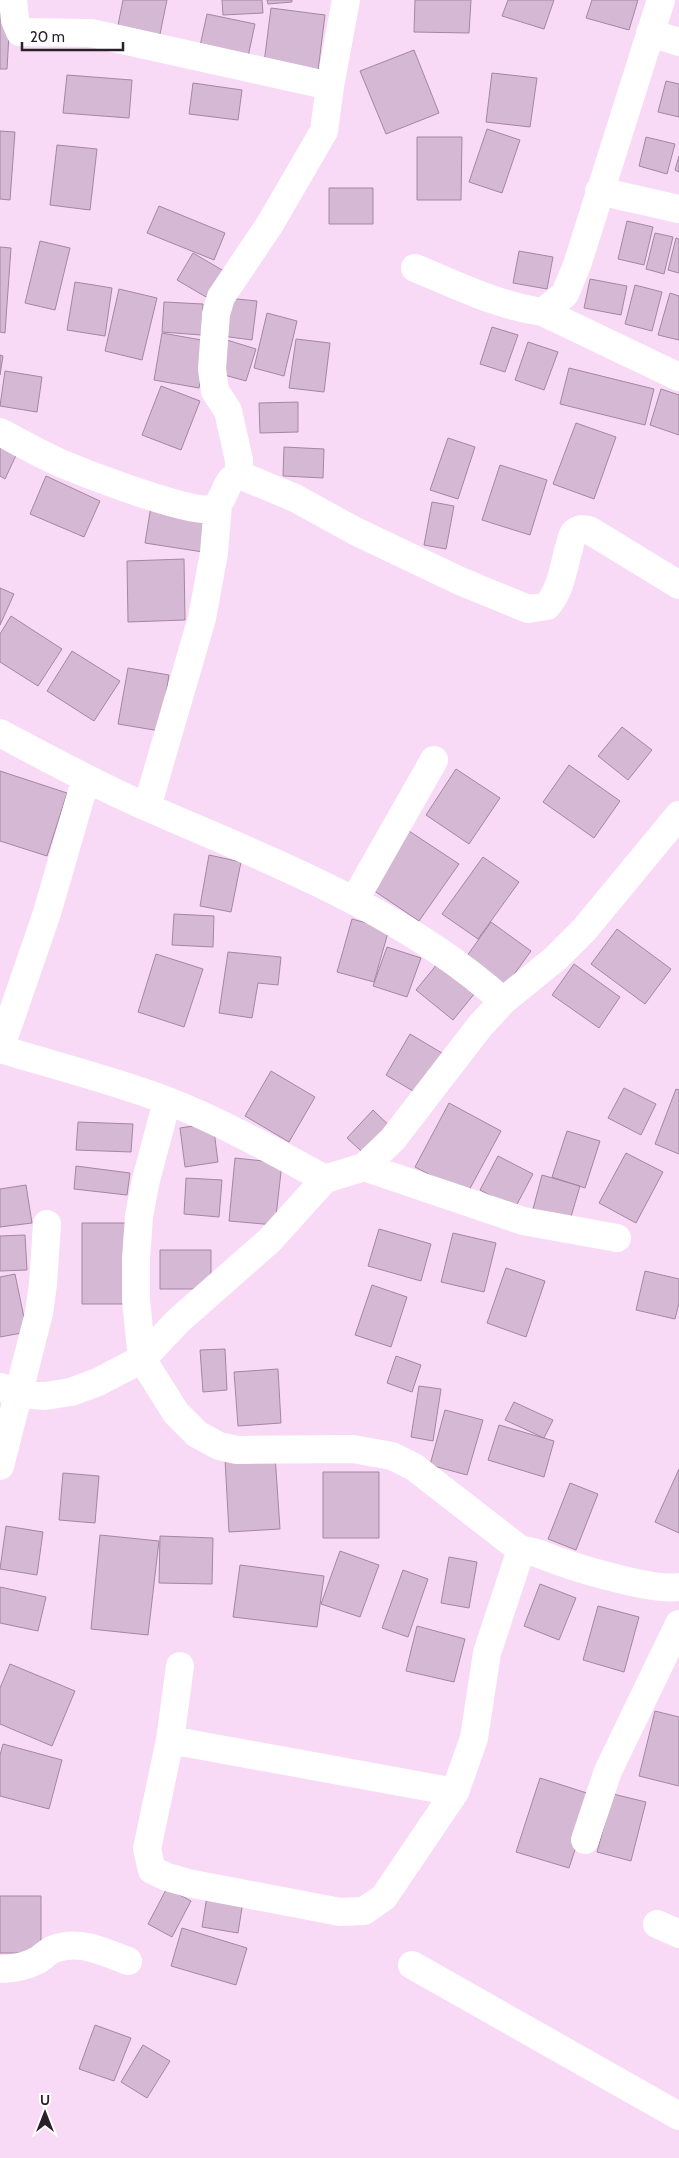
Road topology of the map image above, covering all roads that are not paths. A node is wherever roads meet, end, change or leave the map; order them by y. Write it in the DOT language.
graph roads {
  1 [pos="13,0"];
  2 [pos="346,0"];
  3 [pos="661,0"];
  4 [pos="650,33"];
  5 [pos="679,42"];
  6 [pos="330,86"];
  7 [pos="599,191"];
  8 [pos="679,209"];
  9 [pos="415,268"];
  10 [pos="543,312"];
  11 [pos="679,377"];
  12 [pos="0,432"];
  13 [pos="238,476"];
  14 [pos="218,504"];
  15 [pos="679,585"];
  16 [pos="0,733"];
  17 [pos="434,760"];
  18 [pos="86,778"];
  19 [pos="147,807"];
  20 [pos="679,815"];
  21 [pos="354,901"];
  22 [pos="503,1001"];
  23 [pos="0,1049"];
  24 [pos="168,1101"];
  25 [pos="364,1167"];
  26 [pos="325,1179"];
  27 [pos="47,1224"];
  28 [pos="617,1238"];
  29 [pos="142,1359"];
  30 [pos="9,1391"];
  31 [pos="0,1462"];
  32 [pos="521,1550"];
  33 [pos="679,1587"];
  34 [pos="679,1624"];
  35 [pos="180,1666"];
  36 [pos="170,1740"];
  37 [pos="455,1792"];
  38 [pos="585,1840"];
  39 [pos="128,1961"];
  40 [pos="412,1965"];
  41 [pos="0,1970"];
  42 [pos="679,2116"];
  1 -- 6 [label="street"];
  2 -- 6 [label="street"];
  3 -- 4 [label="street"];
  4 -- 5 [label="street"];
  4 -- 7 [label="street"];
  6 -- 13 [label="street"];
  7 -- 8 [label="street"];
  7 -- 10 [label="street"];
  9 -- 10 [label="street"];
  10 -- 11 [label="street"];
  12 -- 14 [label="street"];
  13 -- 14 [label="street"];
  13 -- 15 [label="street"];
  14 -- 19 [label="street"];
  16 -- 18 [label="street"];
  17 -- 21 [label="street"];
  18 -- 19 [label="street"];
  18 -- 23 [label="street"];
  19 -- 21 [label="street"];
  20 -- 22 [label="street"];
  21 -- 22 [label="street"];
  22 -- 25 [label="street"];
  23 -- 24 [label="street"];
  24 -- 26 [label="street"];
  24 -- 29 [label="street"];
  25 -- 26 [label="street"];
  25 -- 28 [label="street"];
  26 -- 29 [label="street"];
  27 -- 30 [label="street"];
  29 -- 30 [label="street"];
  29 -- 32 [label="street"];
  30 -- 31 [label="street"];
  32 -- 33 [label="street"];
  32 -- 37 [label="street"];
  34 -- 38 [label="street"];
  35 -- 36 [label="street"];
  36 -- 37 [label="street"];
  36 -- 37 [label="street"];
  39 -- 41 [label="street"];
  40 -- 42 [label="street"];
}
